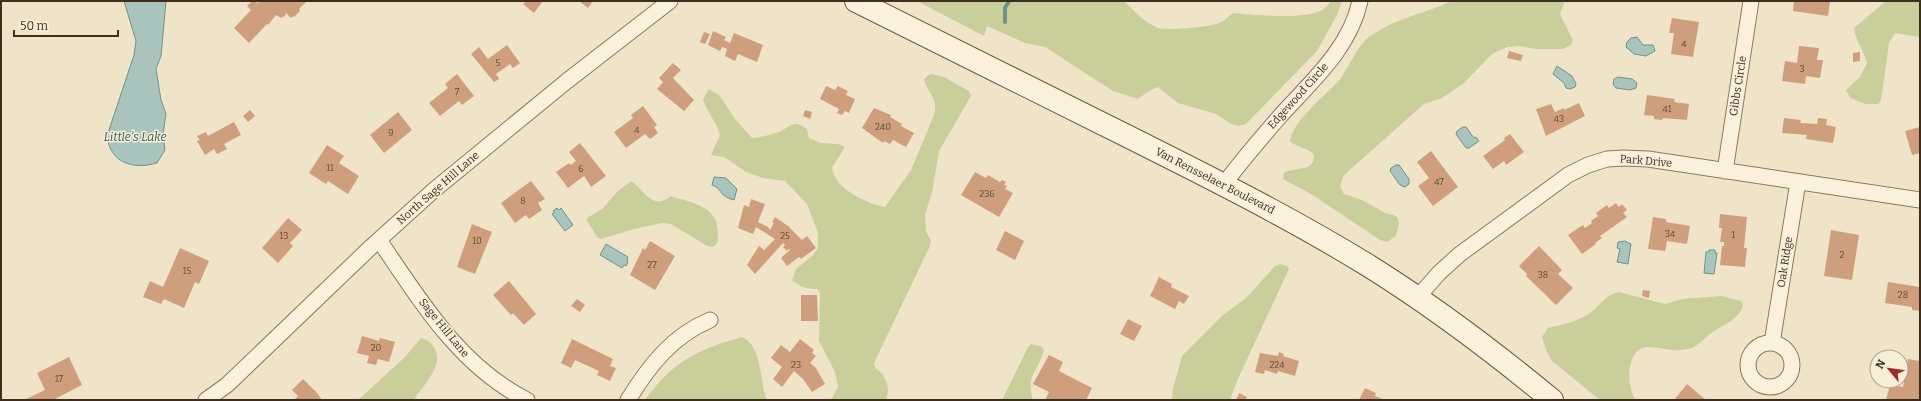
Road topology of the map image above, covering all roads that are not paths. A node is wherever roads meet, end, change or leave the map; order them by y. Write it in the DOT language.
graph roads {
  1 [pos="670,1"];
  2 [pos="856,1"];
  3 [pos="1360,1"];
  4 [pos="1752,1"];
  5 [pos="1725,171"];
  6 [pos="1798,182"];
  7 [pos="1224,184"];
  8 [pos="1920,200"];
  9 [pos="379,240"];
  10 [pos="1417,298"];
  11 [pos="710,320"];
  12 [pos="1772,343"];
  13 [pos="222,395"];
  14 [pos="206,400"];
  15 [pos="527,400"];
  16 [pos="628,400"];
  17 [pos="1552,400"];
  1 -- 9 [label="street, North Sage Hill Lane"];
  2 -- 7 [label="main road, Van Rensselaer Boulevard"];
  3 -- 7 [label="street, Edgewood Circle"];
  4 -- 5 [label="street, Gibbs Circle"];
  5 -- 6 [label="street, Park Drive"];
  5 -- 10 [label="street, Park Drive"];
  6 -- 8 [label="street, Park Drive"];
  6 -- 12 [label="street, Oak Ridge"];
  7 -- 10 [label="main road, Van Rensselaer Boulevard"];
  9 -- 13 [label="street, North Sage Hill Lane"];
  9 -- 15 [label="street, Sage Hill Lane"];
  10 -- 17 [label="main road, Van Rensselaer Boulevard"];
  11 -- 16 [label="street"];
  13 -- 14 [label="street, North Sage Hill Lane"];
}
